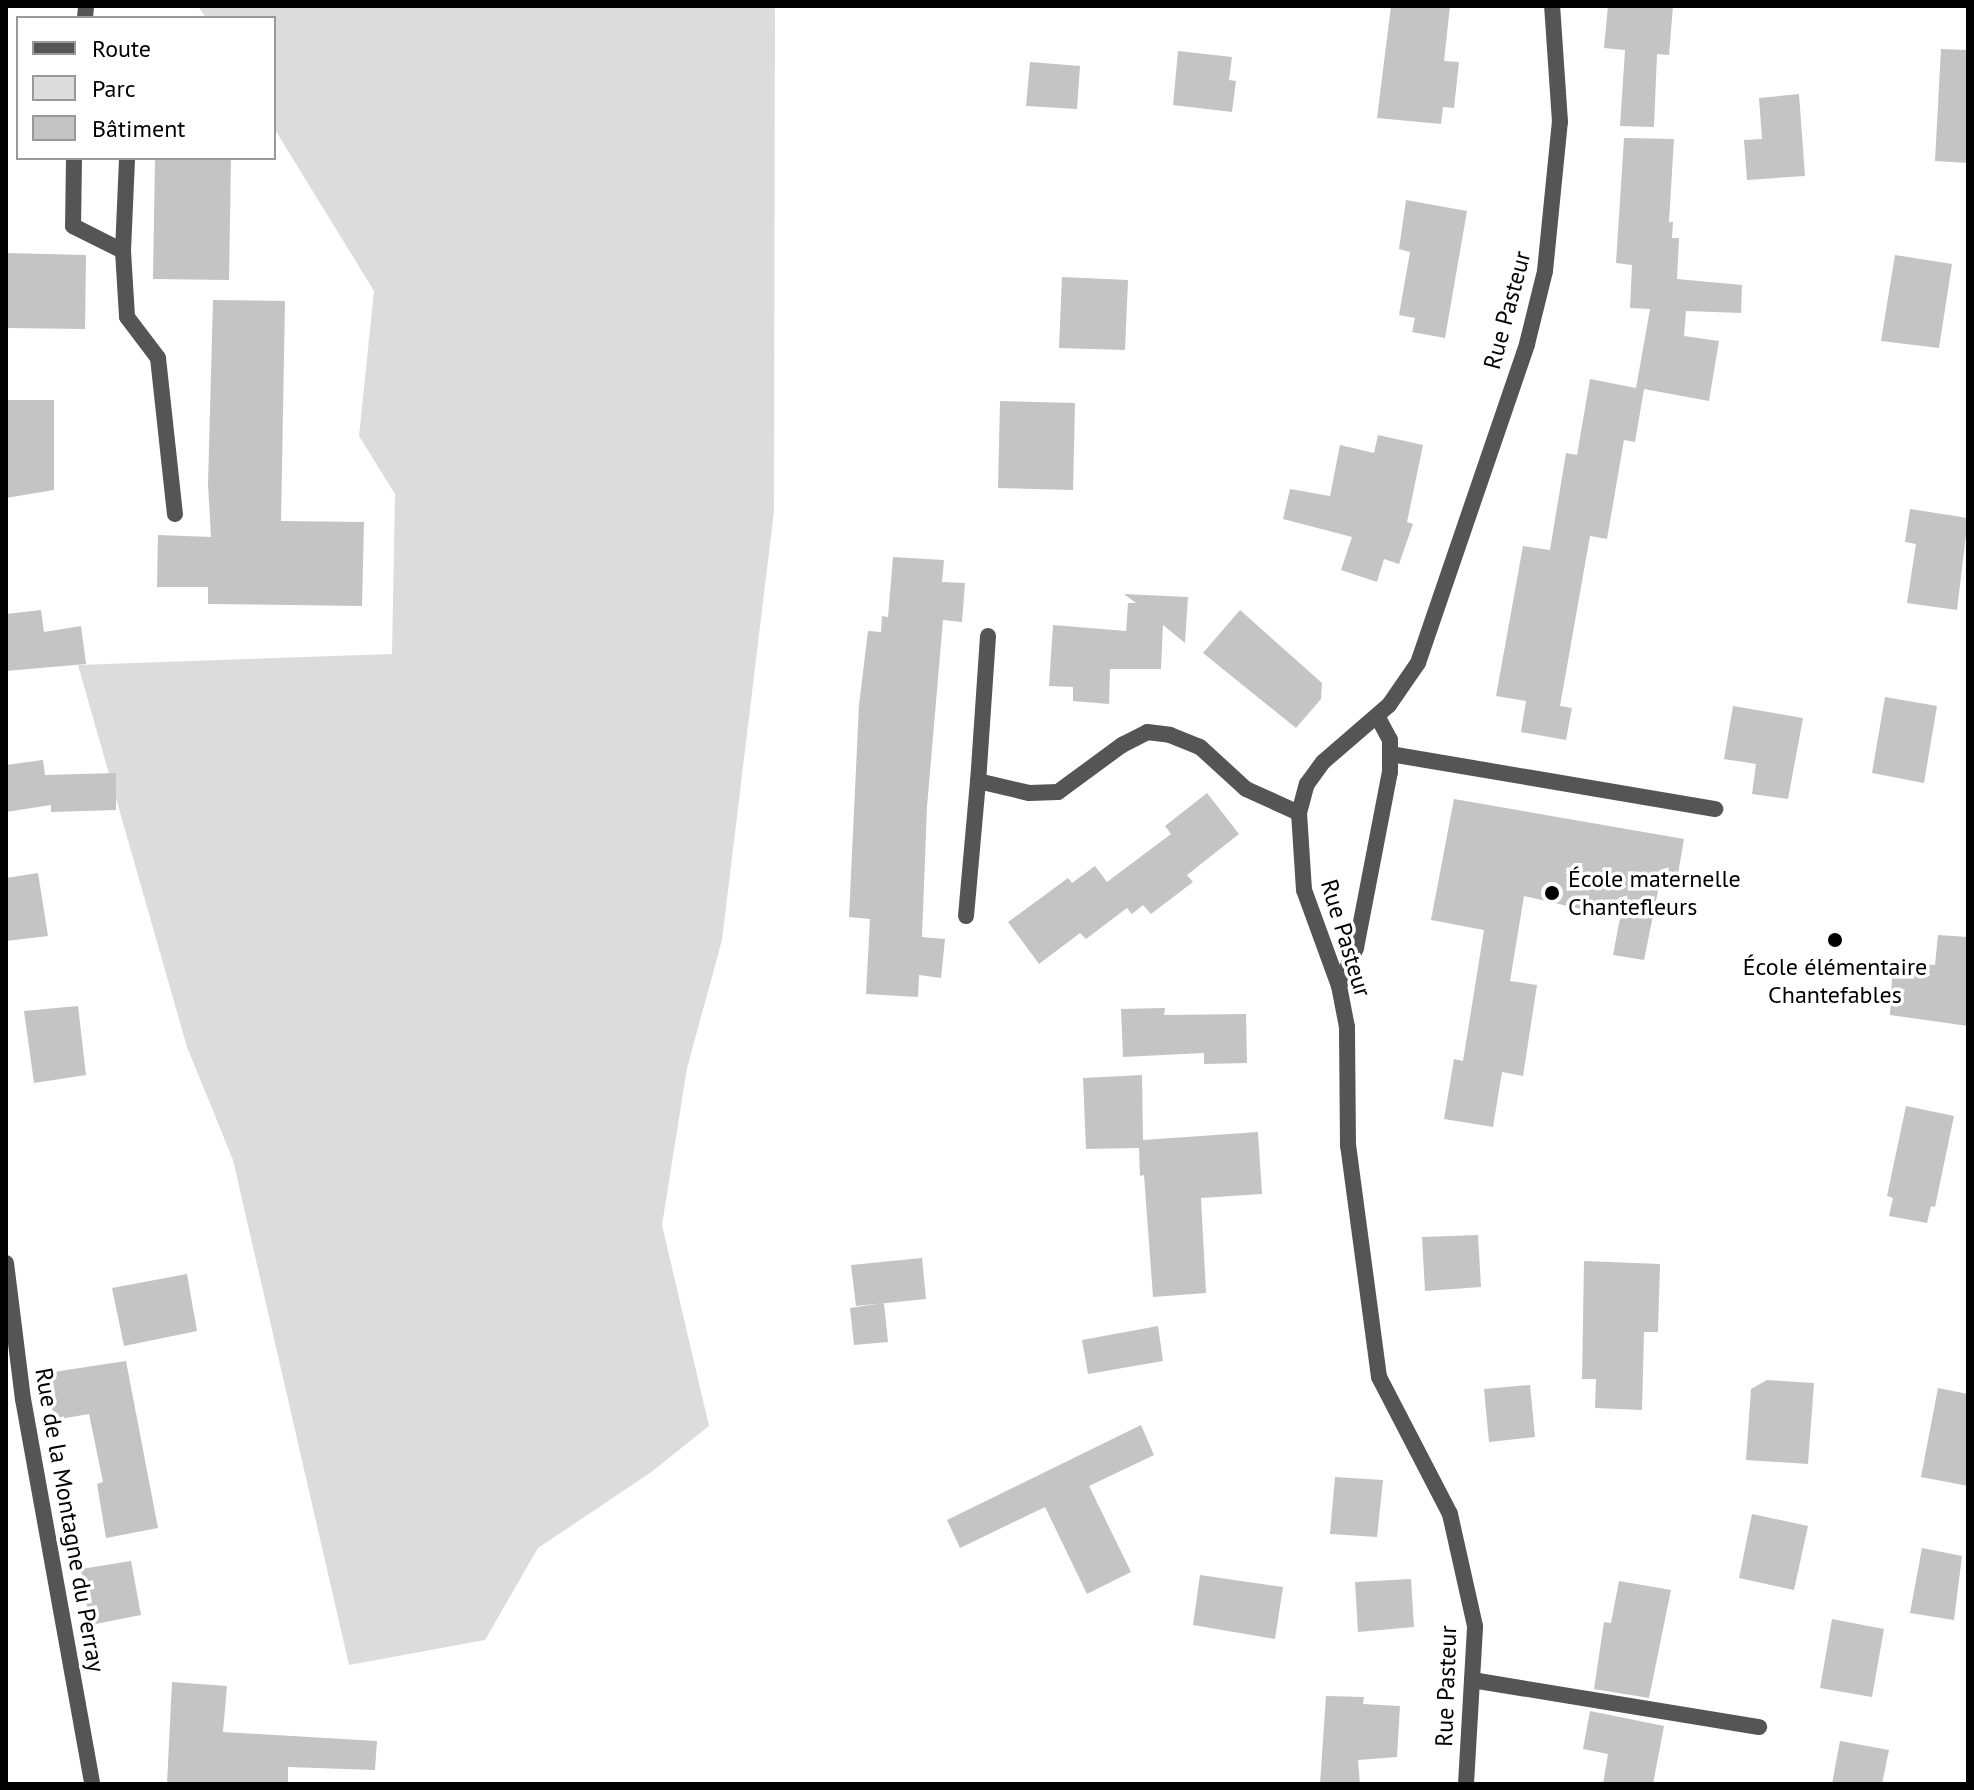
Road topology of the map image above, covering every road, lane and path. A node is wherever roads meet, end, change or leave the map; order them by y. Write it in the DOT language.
graph roads {
  1 [pos="1552,6"];
  2 [pos="74,160"];
  3 [pos="127,160"];
  4 [pos="123,251"];
  5 [pos="175,514"];
  6 [pos="988,636"];
  7 [pos="1377,716"];
  8 [pos="1390,754"];
  9 [pos="978,781"];
  10 [pos="1715,809"];
  11 [pos="1299,813"];
  12 [pos="966,916"];
  13 [pos="1339,986"];
  14 [pos="6,1263"];
  15 [pos="1472,1680"];
  16 [pos="1759,1727"];
  17 [pos="92,1784"];
  18 [pos="1466,1784"];
  1 -- 7 [label="street, Rue Pasteur"];
  2 -- 4 [label="street"];
  3 -- 4 [label="street"];
  4 -- 5 [label="street"];
  6 -- 9 [label="street"];
  7 -- 8 [label="street"];
  7 -- 11 [label="street, Rue Pasteur"];
  8 -- 10 [label="street"];
  8 -- 13 [label="street"];
  9 -- 11 [label="street"];
  9 -- 12 [label="street"];
  11 -- 13 [label="street, Rue Pasteur"];
  13 -- 15 [label="street, Rue Pasteur"];
  14 -- 17 [label="street, Rue de la Montagne du Perray"];
  15 -- 16 [label="street"];
  15 -- 18 [label="street, Rue Pasteur"];
}
